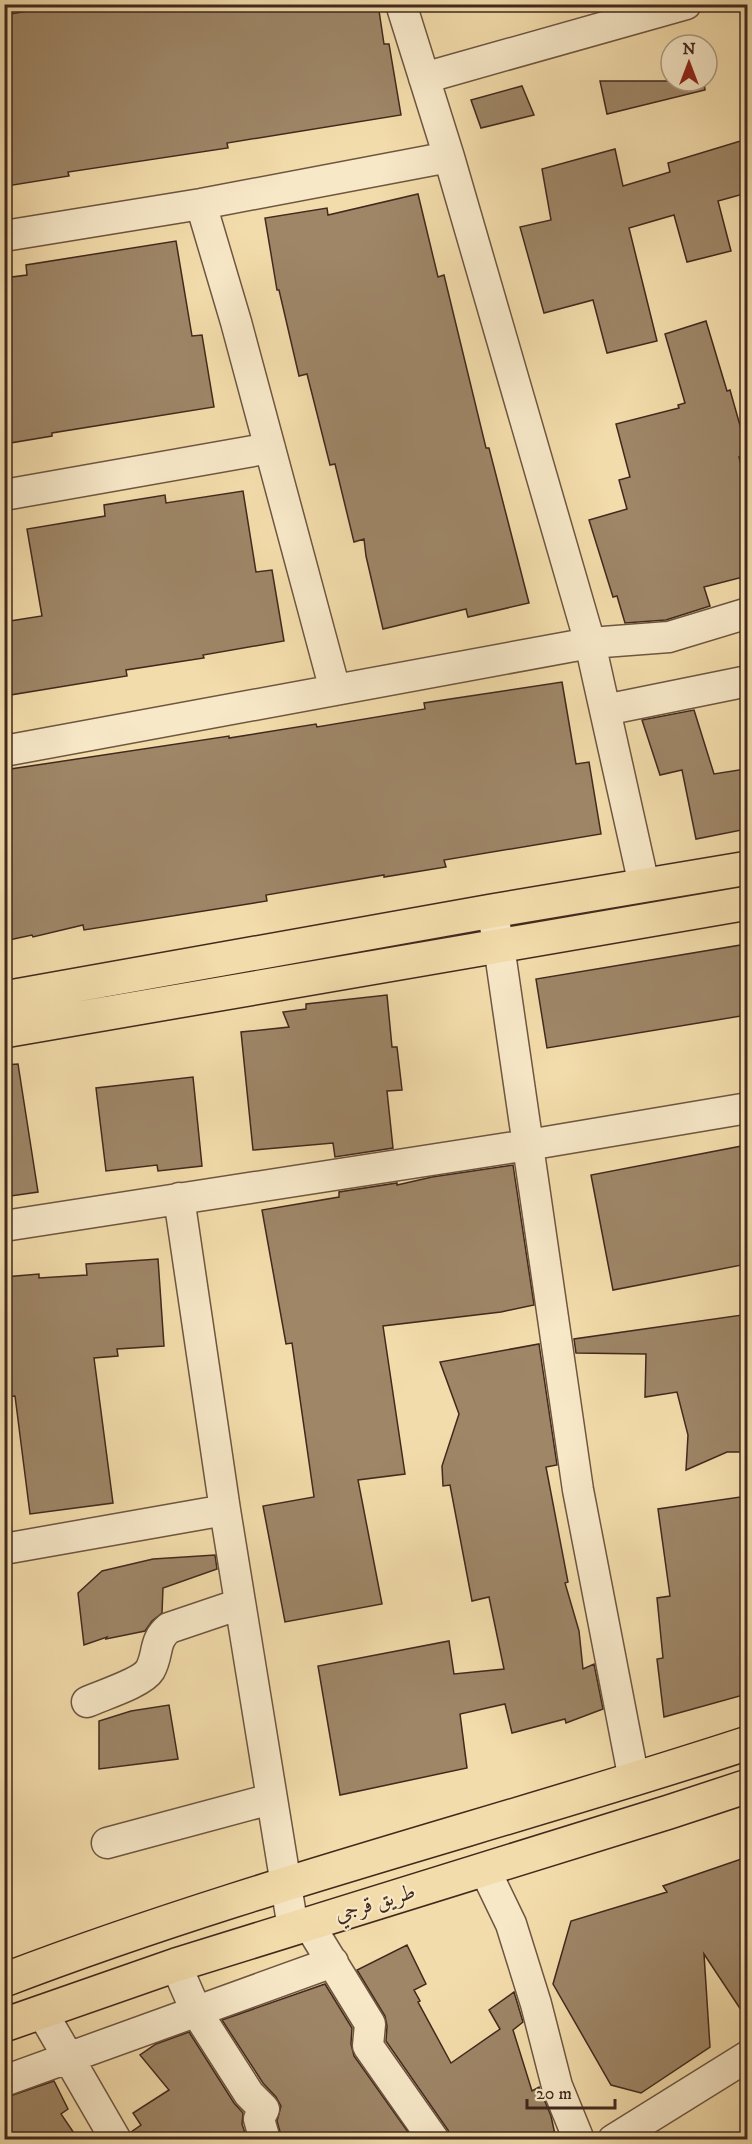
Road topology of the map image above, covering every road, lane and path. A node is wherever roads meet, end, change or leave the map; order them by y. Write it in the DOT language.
graph roads {
  1 [pos="401,4"];
  2 [pos="686,4"];
  3 [pos="424,78"];
  4 [pos="449,157"];
  5 [pos="201,204"];
  6 [pos="4,237"];
  7 [pos="270,448"];
  8 [pos="4,495"];
  9 [pos="747,613"];
  10 [pos="590,643"];
  11 [pos="747,681"];
  12 [pos="335,690"];
  13 [pos="605,710"];
  14 [pos="4,751"];
  15 [pos="747,868"];
  16 [pos="644,885"];
  17 [pos="747,903"];
  18 [pos="492,911"];
  19 [pos="499,946"];
  20 [pos="4,998"];
  21 [pos="4,1030"];
  22 [pos="747,1108"];
  23 [pos="528,1145"];
  24 [pos="179,1198"];
  25 [pos="4,1226"];
  26 [pos="225,1510"];
  27 [pos="4,1549"];
  28 [pos="240,1605"];
  29 [pos="87,1702"];
  30 [pos="747,1743"];
  31 [pos="634,1780"];
  32 [pos="747,1786"];
  33 [pos="272,1799"];
  34 [pos="107,1843"];
  35 [pos="485,1870"];
  36 [pos="285,1885"];
  37 [pos="301,1926"];
  38 [pos="333,1962"];
  39 [pos="176,1965"];
  40 [pos="4,1980"];
  41 [pos="196,2011"];
  42 [pos="42,2012"];
  43 [pos="4,2025"];
  44 [pos="747,2056"];
  45 [pos="68,2057"];
  46 [pos="4,2081"];
  47 [pos="116,2139"];
  48 [pos="265,2139"];
  49 [pos="434,2139"];
  50 [pos="579,2139"];
  51 [pos="613,2139"];
  1 -- 3 [label="street"];
  2 -- 3 [label="street"];
  3 -- 4 [label="street"];
  4 -- 5 [label="street"];
  4 -- 10 [label="street"];
  5 -- 6 [label="street"];
  5 -- 7 [label="street"];
  7 -- 8 [label="street"];
  7 -- 12 [label="street"];
  9 -- 10 [label="street"];
  10 -- 12 [label="street"];
  10 -- 13 [label="street"];
  11 -- 13 [label="street"];
  12 -- 14 [label="street"];
  13 -- 16 [label="street"];
  15 -- 16 [label="main road"];
  16 -- 18 [label="main road"];
  17 -- 19 [label="main road"];
  18 -- 19 [label="street"];
  18 -- 20 [label="main road"];
  19 -- 21 [label="main road"];
  19 -- 23 [label="street"];
  22 -- 23 [label="street"];
  23 -- 24 [label="street"];
  23 -- 31 [label="street"];
  24 -- 25 [label="street"];
  24 -- 26 [label="street"];
  26 -- 27 [label="street"];
  26 -- 28 [label="street"];
  28 -- 29 [label="street"];
  28 -- 33 [label="street"];
  30 -- 31 [label="main road, طريق قرجي"];
  31 -- 36 [label="main road, طريق قرجي"];
  32 -- 35 [label="main road, طريق قرجي"];
  33 -- 34 [label="street"];
  33 -- 36 [label="street"];
  35 -- 37 [label="main road, طريق قرجي"];
  35 -- 50 [label="street"];
  36 -- 37 [label="street"];
  36 -- 40 [label="main road, طريق قرجي"];
  37 -- 38 [label="street"];
  37 -- 39 [label="main road, طريق قرجي"];
  38 -- 41 [label="street"];
  38 -- 49 [label="street"];
  39 -- 41 [label="street"];
  39 -- 42 [label="main road, طريق قرجي"];
  41 -- 45 [label="street"];
  41 -- 48 [label="street"];
  42 -- 43 [label="main road, طريق قرجي"];
  42 -- 45 [label="street"];
  44 -- 51 [label="street"];
  45 -- 46 [label="street"];
  45 -- 47 [label="street"];
}
